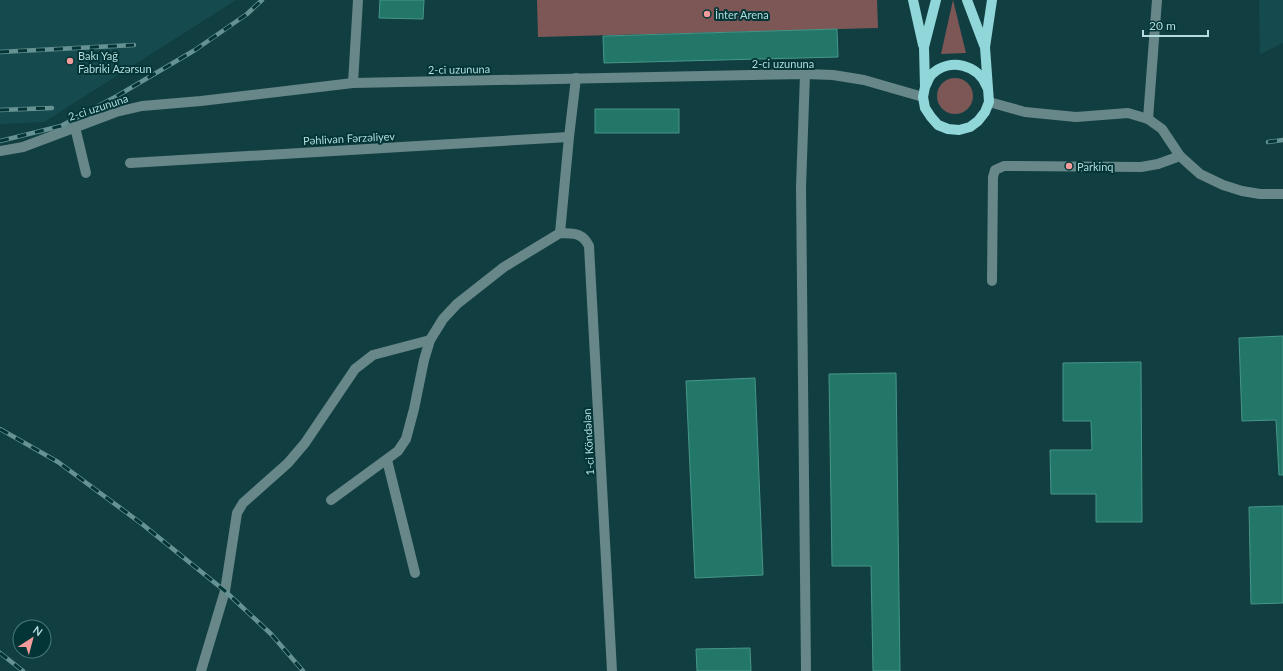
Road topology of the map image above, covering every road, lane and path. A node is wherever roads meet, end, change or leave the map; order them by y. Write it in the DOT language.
graph roads {
  1 [pos="358,0"];
  2 [pos="913,0"];
  3 [pos="936,0"];
  4 [pos="967,0"];
  5 [pos="992,0"];
  6 [pos="1157,0"];
  7 [pos="924,47"];
  8 [pos="985,47"];
  9 [pos="805,74"];
  10 [pos="576,78"];
  11 [pos="353,83"];
  12 [pos="925,87"];
  13 [pos="988,92"];
  14 [pos="923,97"];
  15 [pos="988,102"];
  16 [pos="1148,119"];
  17 [pos="75,127"];
  18 [pos="569,137"];
  19 [pos="0,151"];
  20 [pos="1180,156"];
  21 [pos="130,163"];
  22 [pos="86,173"];
  23 [pos="1283,194"];
  24 [pos="560,233"];
  25 [pos="992,281"];
  26 [pos="430,340"];
  27 [pos="387,460"];
  28 [pos="331,500"];
  29 [pos="415,573"];
  30 [pos="201,671"];
  31 [pos="612,671"];
  32 [pos="806,671"];
  1 -- 11 [label="street"];
  2 -- 7 [label="main road"];
  3 -- 7 [label="main road"];
  4 -- 8 [label="main road"];
  5 -- 8 [label="main road"];
  6 -- 16 [label="street"];
  7 -- 12 [label="main road"];
  8 -- 13 [label="main road"];
  9 -- 10 [label="street, 2-ci uzununa"];
  9 -- 14 [label="street, 2-ci uzununa"];
  9 -- 32 [label="street"];
  10 -- 11 [label="street, 2-ci uzununa"];
  10 -- 18 [label="street"];
  11 -- 17 [label="street, 2-ci uzununa"];
  12 -- 13 [label="main road"];
  12 -- 14 [label="main road"];
  13 -- 15 [label="main road"];
  14 -- 15 [label="main road"];
  15 -- 16 [label="street"];
  16 -- 20 [label="street"];
  17 -- 19 [label="street, 2-ci uzununa"];
  17 -- 22 [label="street"];
  18 -- 21 [label="street, Pəhlivan Fərzəliyev"];
  18 -- 24 [label="street"];
  20 -- 23 [label="street"];
  20 -- 25 [label="street"];
  24 -- 26 [label="street"];
  24 -- 31 [label="street, 1-ci Köndələn"];
  26 -- 27 [label="street"];
  26 -- 30 [label="street"];
  27 -- 28 [label="street"];
  27 -- 29 [label="street"];
}
